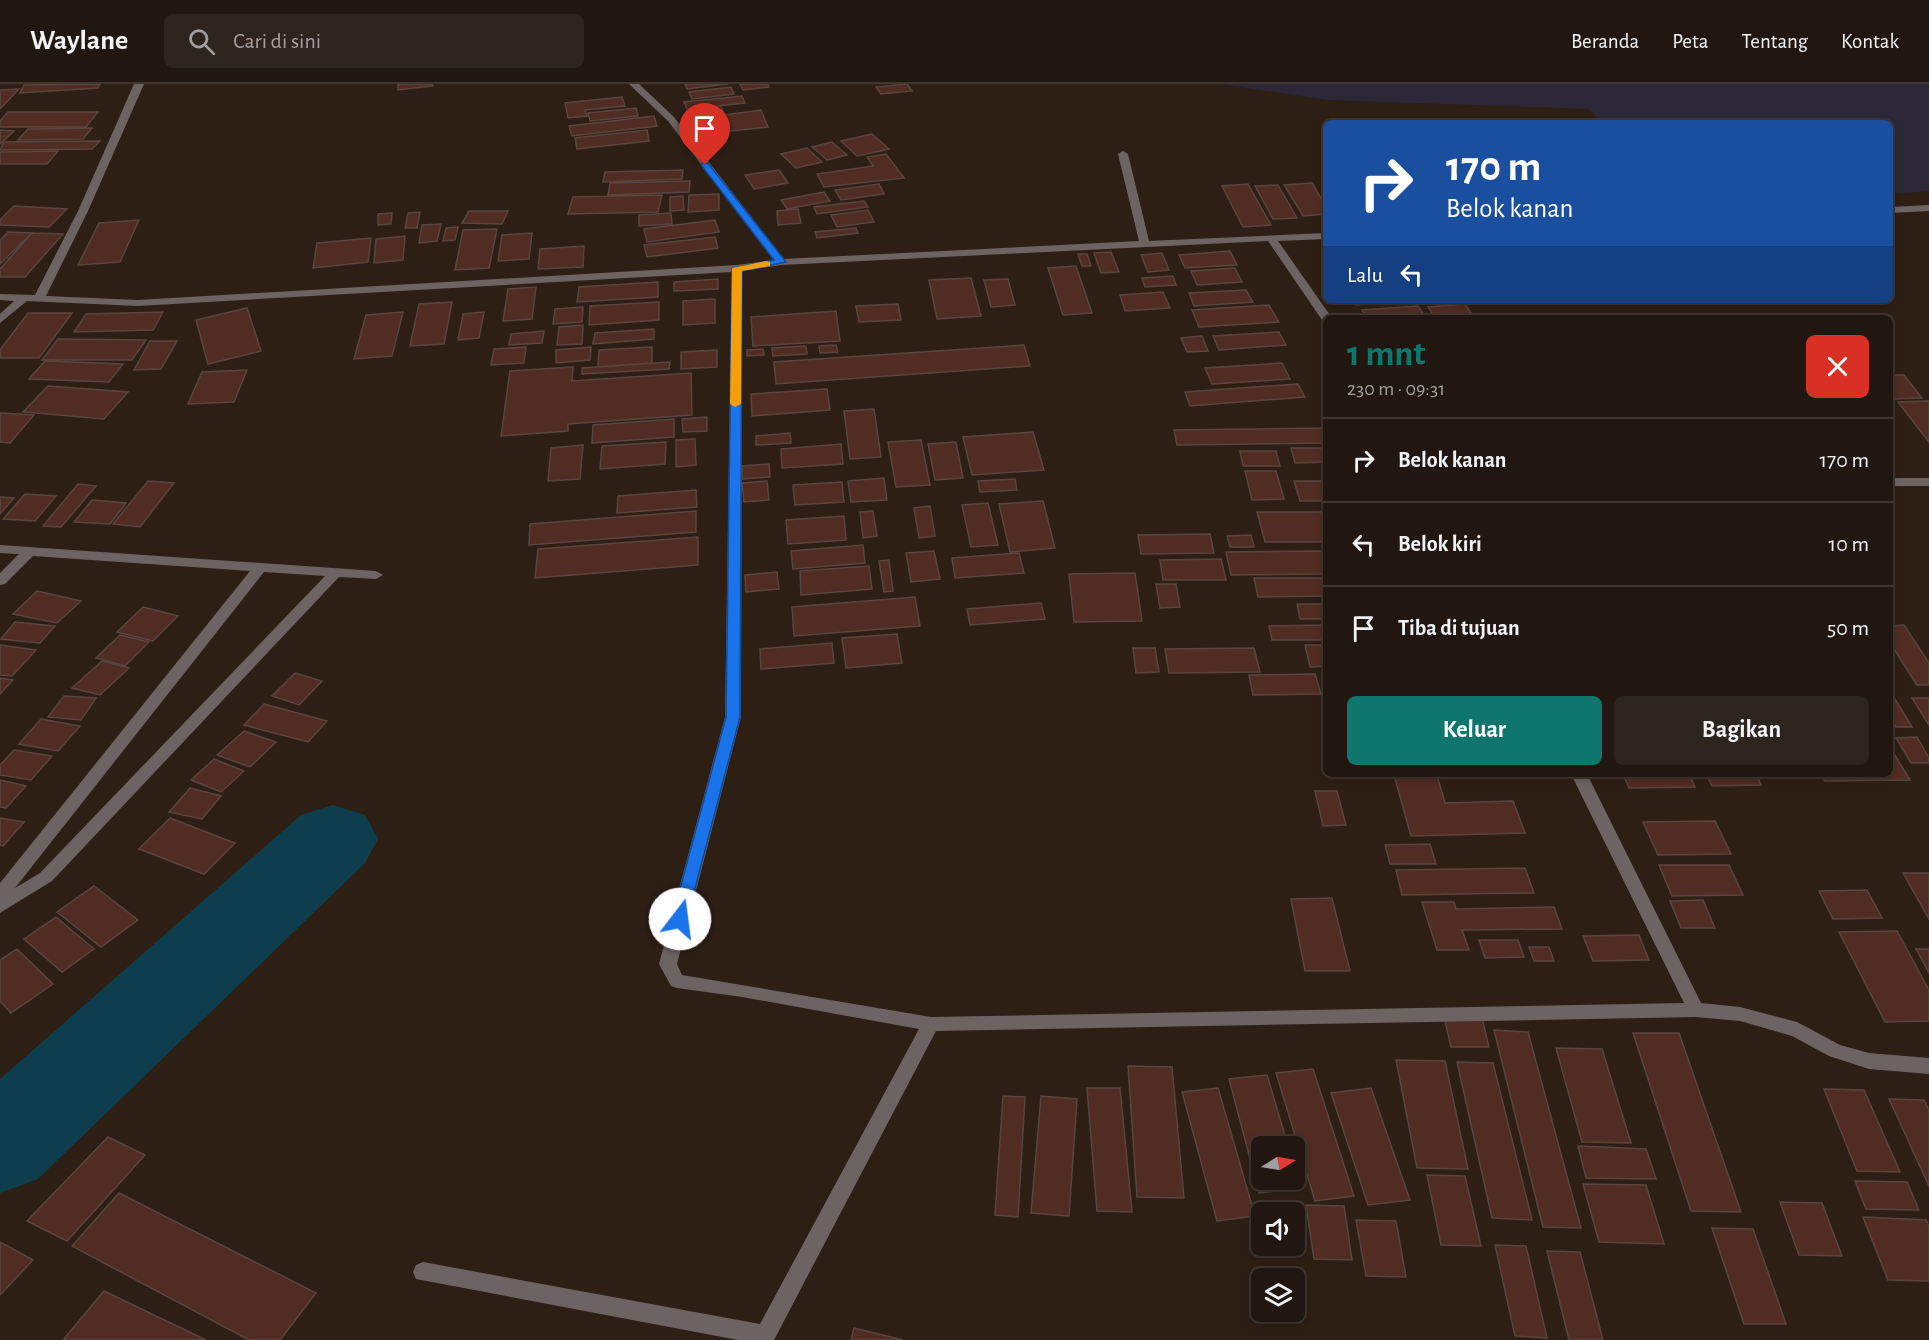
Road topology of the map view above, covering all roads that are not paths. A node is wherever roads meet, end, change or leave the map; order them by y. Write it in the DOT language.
graph roads {
  1 [pos="139,84"];
  2 [pos="634,84"];
  3 [pos="1124,154"];
  4 [pos="1929,208"];
  5 [pos="1893,210"];
  6 [pos="1323,236"];
  7 [pos="1270,238"];
  8 [pos="1146,245"];
  9 [pos="781,262"];
  10 [pos="737,268"];
  11 [pos="0,297"];
  12 [pos="24,298"];
  13 [pos="39,299"];
  14 [pos="1324,315"];
  15 [pos="0,320"];
  16 [pos="1929,482"];
  17 [pos="1893,483"];
  18 [pos="0,549"];
  19 [pos="31,550"];
  20 [pos="261,566"];
  21 [pos="336,572"];
  22 [pos="376,576"];
  23 [pos="0,581"];
  24 [pos="1581,777"];
  25 [pos="0,895"];
  26 [pos="0,906"];
  27 [pos="1696,1010"];
  28 [pos="931,1024"];
  29 [pos="1929,1066"];
  30 [pos="423,1272"];
  31 [pos="764,1338"];
  1 -- 13 [label="street"];
  2 -- 9 [label="street"];
  3 -- 8 [label="street"];
  4 -- 5 [label="street"];
  6 -- 7 [label="street"];
  7 -- 8 [label="street"];
  7 -- 14 [label="street"];
  8 -- 9 [label="street"];
  9 -- 10 [label="street"];
  10 -- 13 [label="street"];
  10 -- 28 [label="street"];
  11 -- 12 [label="street"];
  12 -- 13 [label="street"];
  12 -- 15 [label="street"];
  16 -- 17 [label="street"];
  18 -- 19 [label="street"];
  19 -- 20 [label="street"];
  19 -- 23 [label="street"];
  20 -- 21 [label="street"];
  20 -- 25 [label="street"];
  21 -- 22 [label="street"];
  21 -- 26 [label="street"];
  24 -- 27 [label="street"];
  27 -- 28 [label="street"];
  27 -- 29 [label="street"];
  28 -- 31 [label="street"];
  30 -- 31 [label="street"];
}
